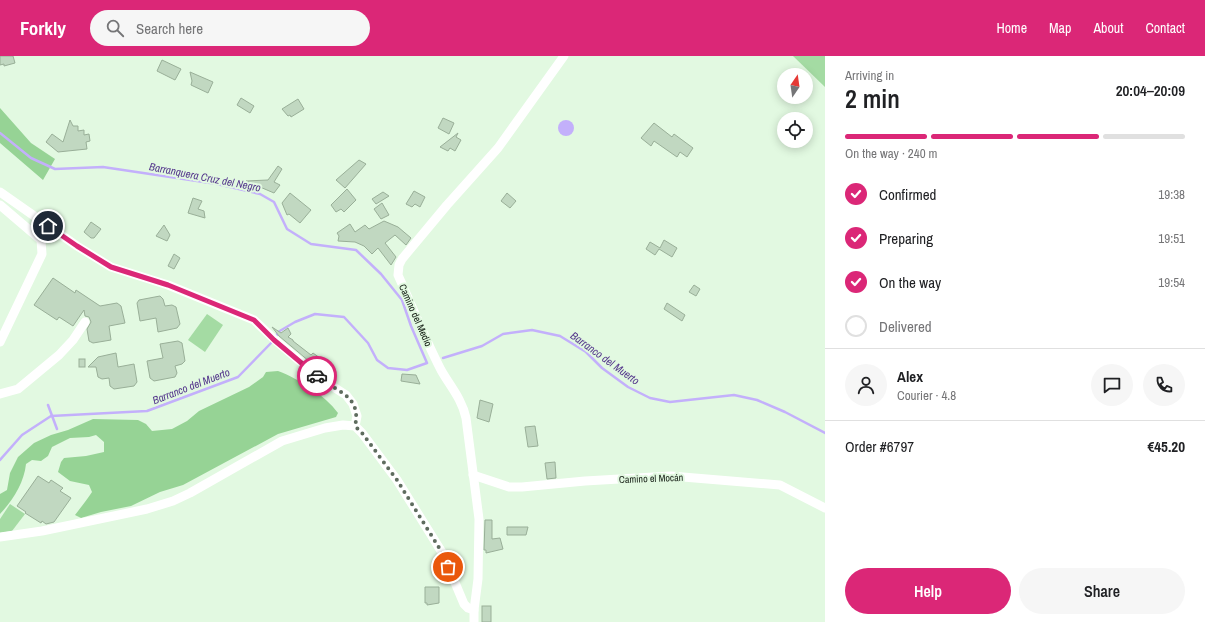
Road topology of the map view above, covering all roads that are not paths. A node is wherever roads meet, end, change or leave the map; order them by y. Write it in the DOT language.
graph roads {
  1 [pos="564,56"];
  2 [pos="0,192"];
  3 [pos="0,205"];
  4 [pos="85,322"];
  5 [pos="0,342"];
  6 [pos="0,394"];
  7 [pos="355,426"];
  8 [pos="473,475"];
  9 [pos="825,508"];
  10 [pos="0,537"];
  11 [pos="474,610"];
  12 [pos="474,622"];
  1 -- 8 [label="street, Camino del Medio"];
  2 -- 7 [label="street"];
  3 -- 5 [label="street"];
  4 -- 6 [label="street"];
  7 -- 10 [label="street"];
  7 -- 11 [label="street"];
  8 -- 9 [label="street, Camino el Mocán"];
  8 -- 11 [label="street, Camino del Medio"];
  11 -- 12 [label="street, Camino del Medio"];
}
